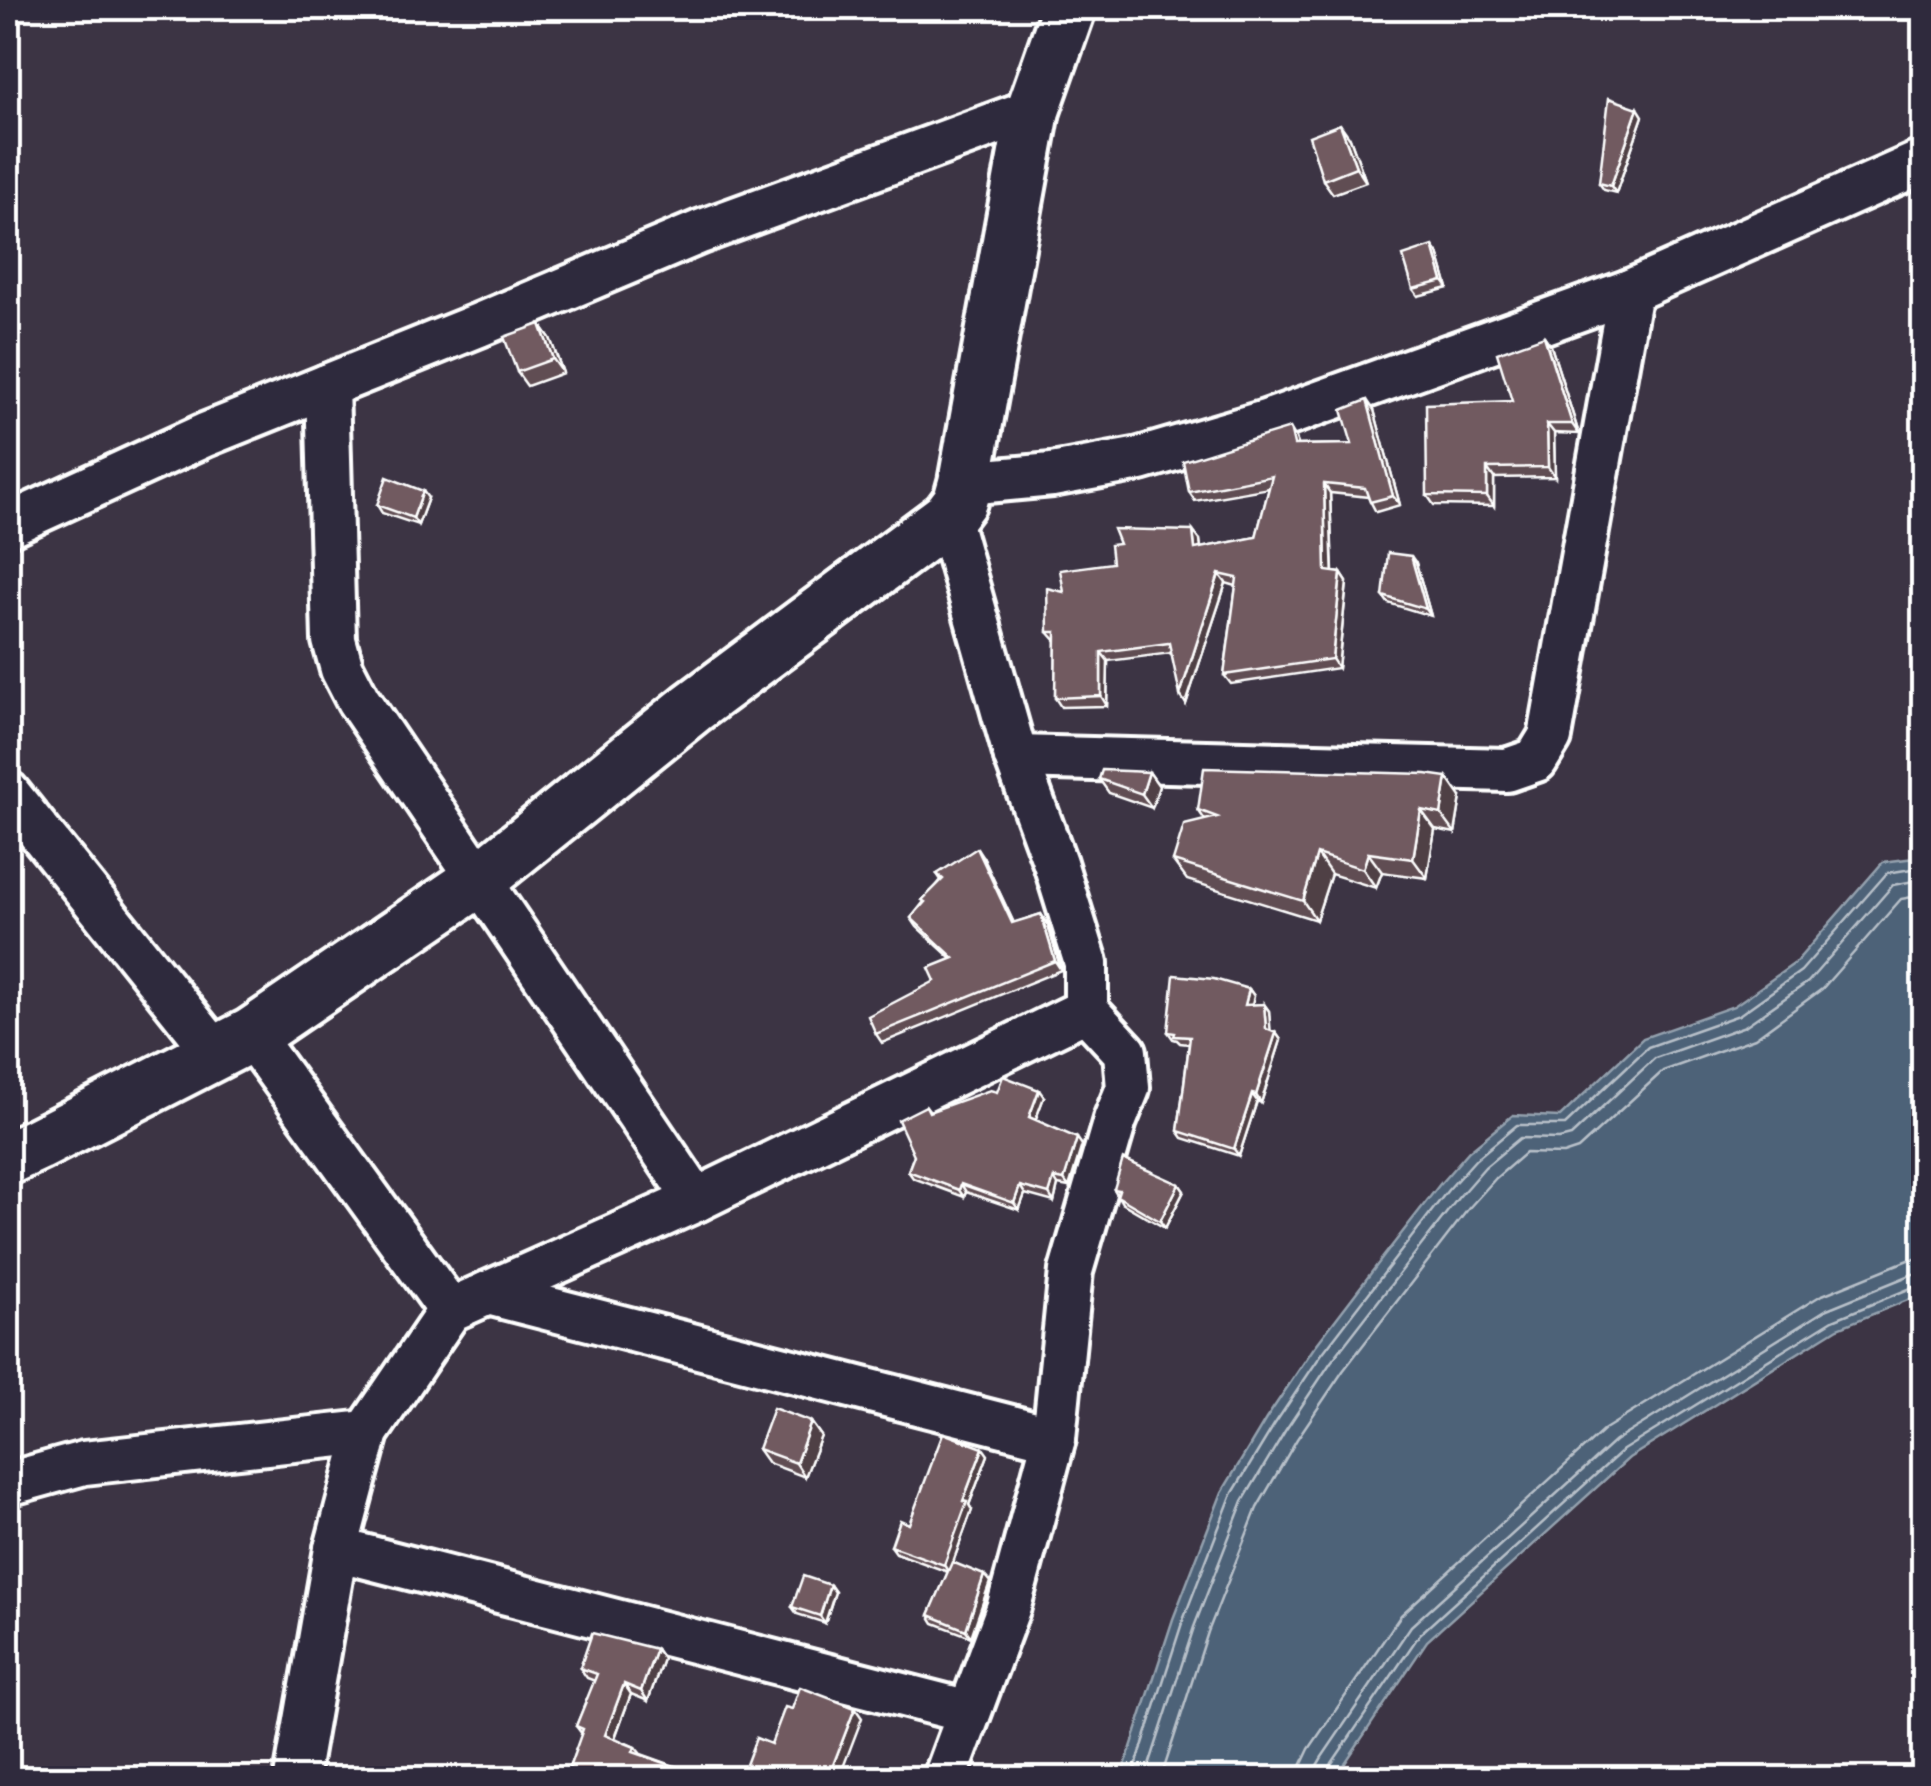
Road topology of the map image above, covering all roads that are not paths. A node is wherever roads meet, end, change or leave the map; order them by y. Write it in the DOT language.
graph roads {
  1 [pos="1068,8"];
  2 [pos="1033,110"];
  3 [pos="1924,162"];
  4 [pos="1630,290"];
  5 [pos="328,386"];
  6 [pos="957,500"];
  7 [pos="8,524"];
  8 [pos="1016,758"];
  9 [pos="8,793"];
  10 [pos="480,880"];
  11 [pos="1086,1010"];
  12 [pos="233,1044"];
  13 [pos="8,1158"];
  14 [pos="696,1200"];
  15 [pos="469,1302"];
  16 [pos="366,1432"];
  17 [pos="1054,1438"];
  18 [pos="8,1484"];
  19 [pos="336,1549"];
  20 [pos="969,1712"];
  21 [pos="296,1778"];
  22 [pos="944,1778"];
  1 -- 2 [label="street"];
  2 -- 5 [label="street"];
  2 -- 6 [label="street"];
  3 -- 4 [label="street"];
  4 -- 6 [label="street"];
  4 -- 8 [label="street"];
  5 -- 7 [label="street"];
  5 -- 10 [label="street"];
  6 -- 8 [label="street"];
  6 -- 10 [label="street"];
  8 -- 11 [label="street"];
  9 -- 12 [label="street"];
  10 -- 12 [label="street"];
  10 -- 14 [label="street"];
  11 -- 14 [label="street"];
  11 -- 17 [label="street"];
  12 -- 13 [label="street"];
  12 -- 15 [label="street"];
  14 -- 15 [label="street"];
  15 -- 16 [label="street"];
  15 -- 17 [label="street"];
  16 -- 18 [label="street"];
  16 -- 19 [label="street"];
  17 -- 20 [label="street"];
  19 -- 20 [label="street"];
  19 -- 21 [label="street"];
  20 -- 22 [label="street"];
}
